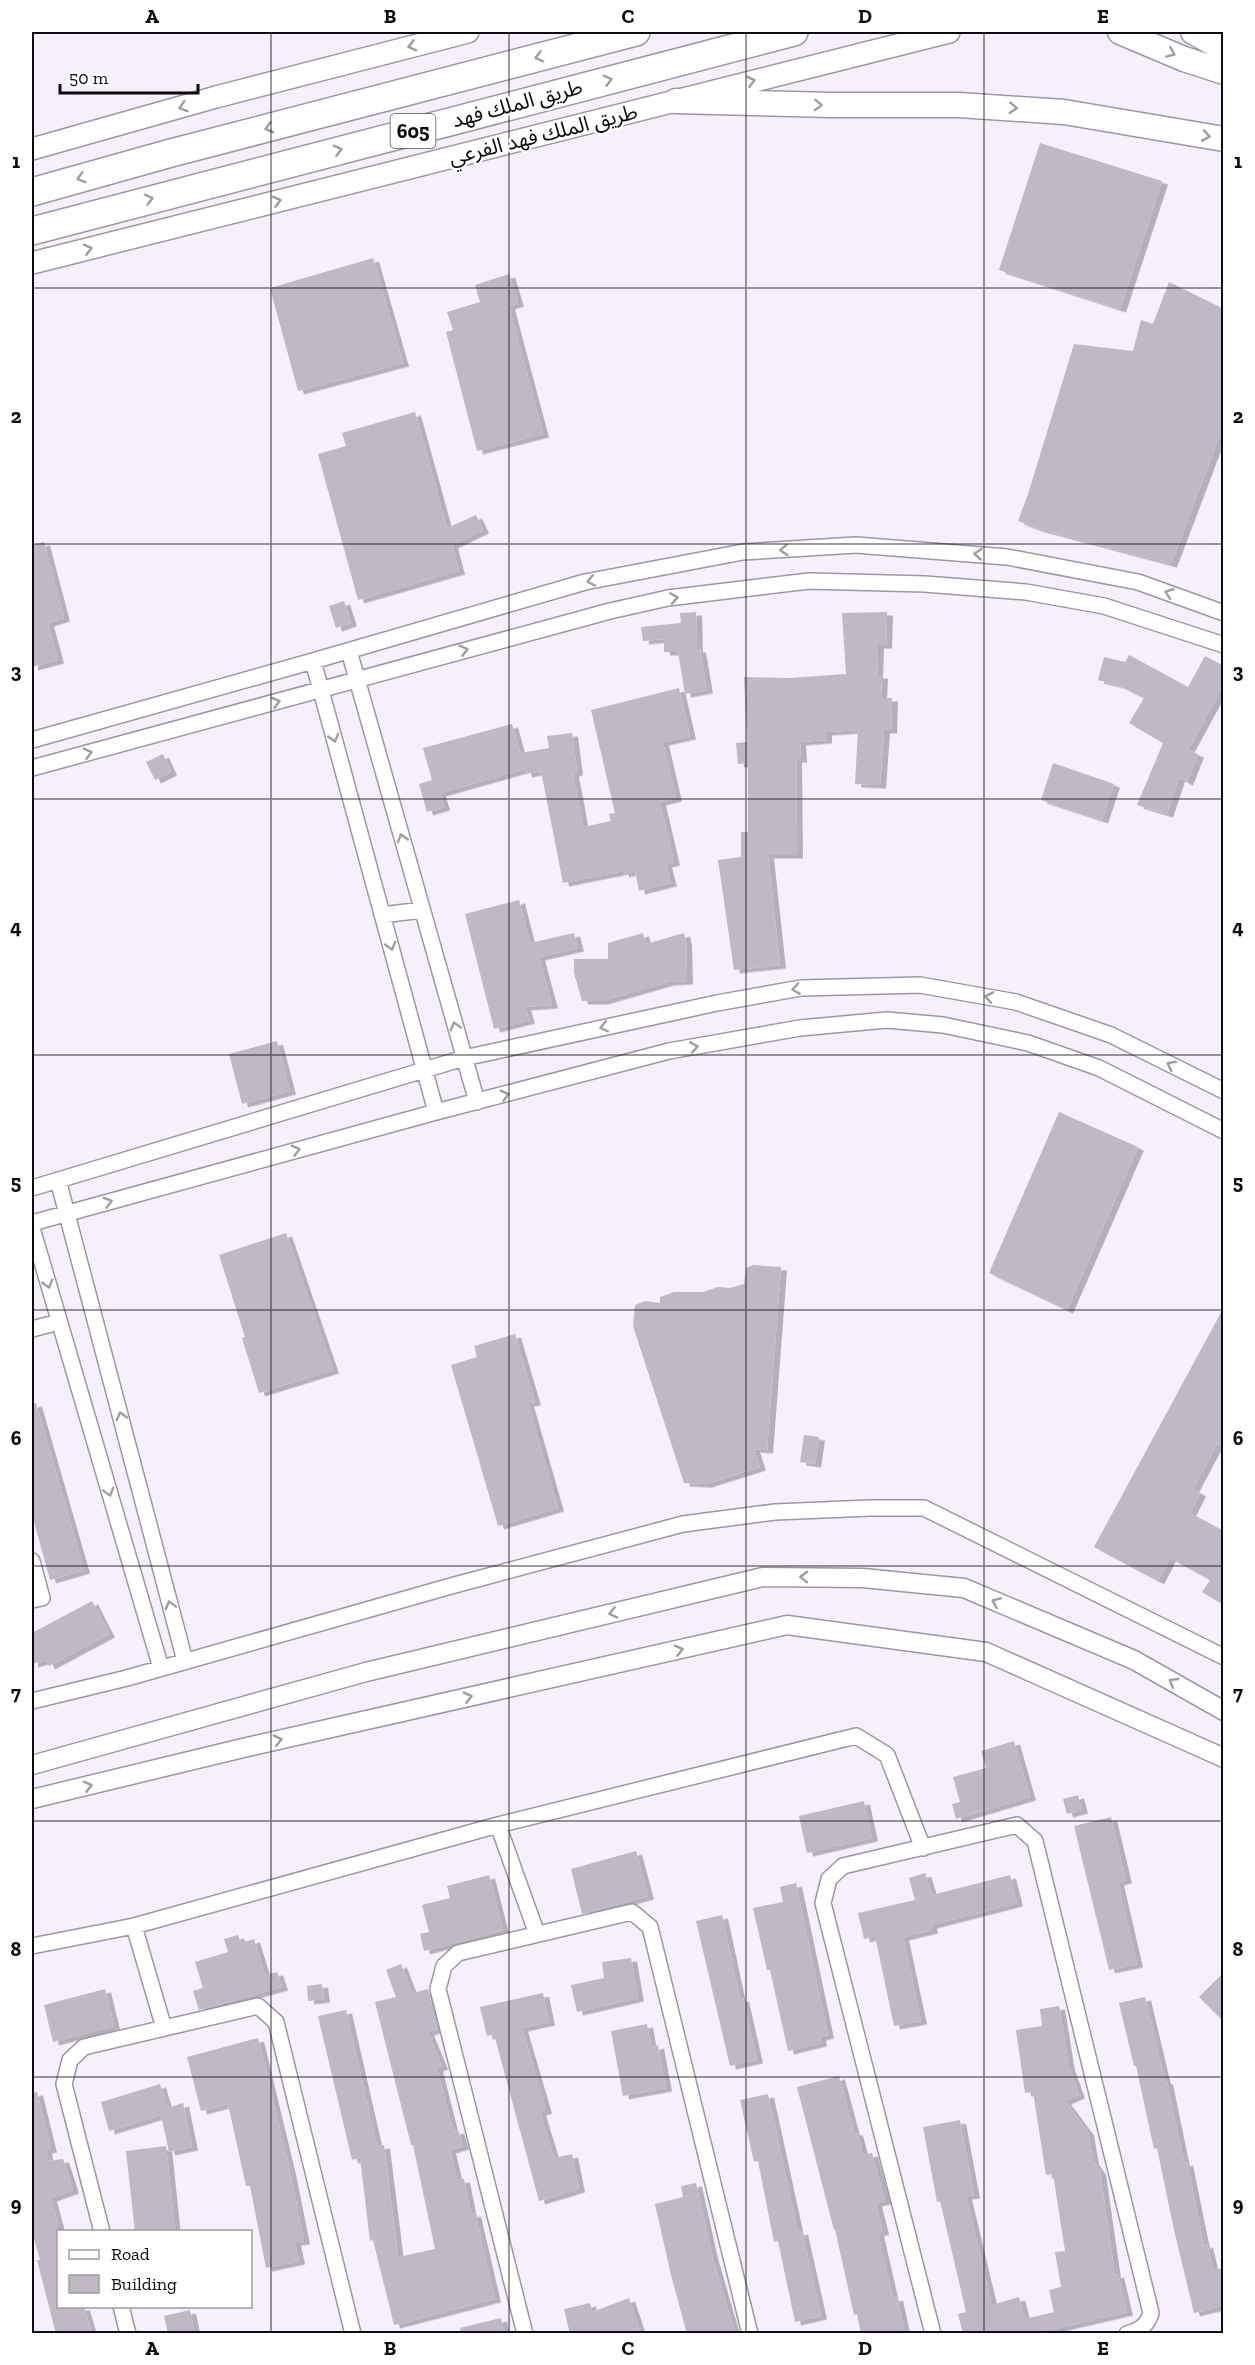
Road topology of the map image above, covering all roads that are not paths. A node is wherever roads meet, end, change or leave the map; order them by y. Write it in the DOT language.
graph roads {
  1 [pos="468,32"];
  2 [pos="636,32"];
  3 [pos="794,32"];
  4 [pos="950,32"];
  5 [pos="1120,32"];
  6 [pos="1193,32"];
  7 [pos="1224,49"];
  8 [pos="1224,72"];
  9 [pos="676,101"];
  10 [pos="1224,140"];
  11 [pos="32,149"];
  12 [pos="32,192"];
  13 [pos="32,231"];
  14 [pos="32,263"];
  15 [pos="1224,613"];
  16 [pos="1224,645"];
  17 [pos="349,651"];
  18 [pos="313,661"];
  19 [pos="357,679"];
  20 [pos="321,690"];
  21 [pos="32,740"];
  22 [pos="32,768"];
  23 [pos="422,910"];
  24 [pos="382,915"];
  25 [pos="464,1058"];
  26 [pos="425,1070"];
  27 [pos="1224,1091"];
  28 [pos="477,1102"];
  29 [pos="436,1112"];
  30 [pos="1224,1131"];
  31 [pos="58,1180"];
  32 [pos="32,1188"];
  33 [pos="68,1213"];
  34 [pos="32,1223"];
  35 [pos="32,1228"];
  36 [pos="59,1322"];
  37 [pos="32,1329"];
  38 [pos="32,1561"];
  39 [pos="32,1600"];
  40 [pos="1224,1658"];
  41 [pos="185,1661"];
  42 [pos="161,1668"];
  43 [pos="32,1701"];
  44 [pos="1224,1711"];
  45 [pos="1224,1758"];
  46 [pos="32,1765"];
  47 [pos="32,1799"];
  48 [pos="498,1825"];
  49 [pos="922,1848"];
  50 [pos="134,1926"];
  51 [pos="537,1934"];
  52 [pos="32,1946"];
  53 [pos="164,2028"];
  54 [pos="101,2230"];
  55 [pos="121,2308"];
  56 [pos="128,2334"];
  57 [pos="353,2334"];
  58 [pos="525,2334"];
  59 [pos="750,2334"];
  60 [pos="933,2334"];
  61 [pos="1127,2334"];
  1 -- 11 [label="main road, one-way"];
  2 -- 12 [label="highway, طريق الملك فهد / 605, one-way"];
  13 -- 3 [label="highway, طريق الملك فهد / 605, one-way"];
  9 -- 4 [label="main road, طريق الملك فهد الفرعي, one-way"];
  5 -- 8 [label="main road, one-way"];
  6 -- 7 [label="main road"];
  9 -- 10 [label="main road, one-way"];
  14 -- 9 [label="main road, طريق الملك فهد الفرعي, one-way"];
  15 -- 17 [label="street, one-way"];
  19 -- 16 [label="street, one-way"];
  17 -- 18 [label="street"];
  17 -- 19 [label="street"];
  18 -- 20 [label="street"];
  18 -- 21 [label="street"];
  19 -- 20 [label="street"];
  23 -- 19 [label="street, one-way"];
  22 -- 20 [label="street, one-way"];
  20 -- 24 [label="street, one-way"];
  23 -- 24 [label="street"];
  25 -- 23 [label="street, one-way"];
  24 -- 26 [label="street, one-way"];
  25 -- 26 [label="street"];
  27 -- 25 [label="street, one-way"];
  25 -- 28 [label="street"];
  26 -- 29 [label="street"];
  26 -- 31 [label="street"];
  28 -- 29 [label="street"];
  28 -- 30 [label="street, one-way"];
  33 -- 29 [label="street, one-way"];
  31 -- 32 [label="street"];
  31 -- 33 [label="street"];
  33 -- 34 [label="street"];
  41 -- 33 [label="street, one-way"];
  35 -- 36 [label="street, one-way"];
  36 -- 37 [label="street"];
  36 -- 42 [label="street, one-way"];
  38 -- 39 [label="street"];
  40 -- 41 [label="street"];
  41 -- 42 [label="street"];
  42 -- 43 [label="street"];
  44 -- 46 [label="street, one-way"];
  47 -- 45 [label="street, one-way"];
  48 -- 49 [label="street"];
  48 -- 50 [label="street"];
  48 -- 51 [label="street"];
  49 -- 60 [label="street"];
  49 -- 61 [label="street"];
  50 -- 52 [label="street"];
  50 -- 53 [label="street"];
  51 -- 58 [label="street"];
  51 -- 59 [label="street"];
  53 -- 54 [label="street"];
  53 -- 57 [label="street"];
  55 -- 56 [label="street"];
}
